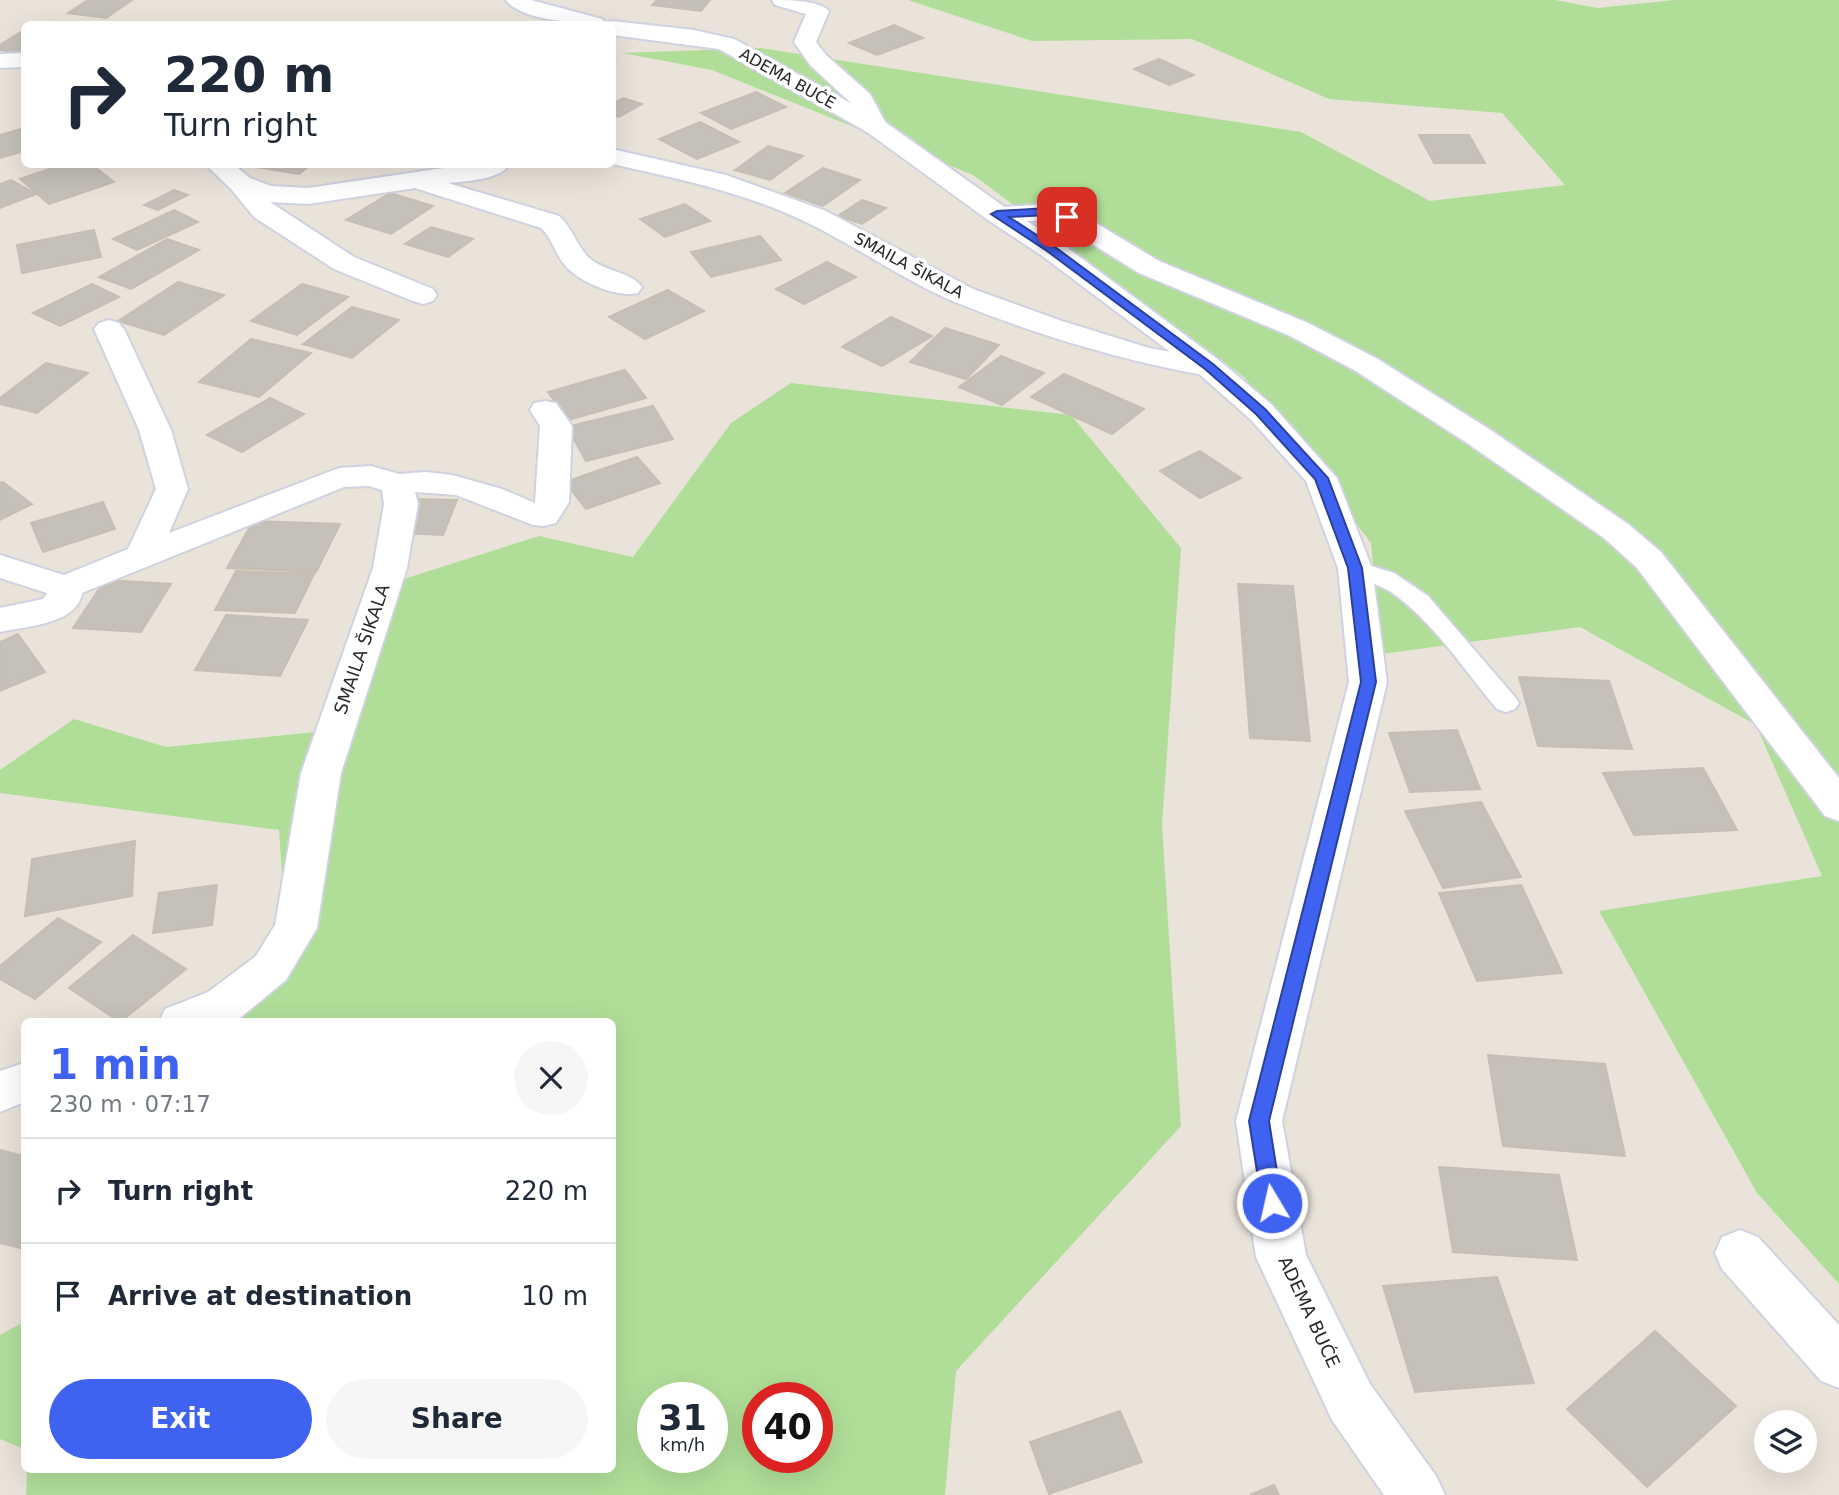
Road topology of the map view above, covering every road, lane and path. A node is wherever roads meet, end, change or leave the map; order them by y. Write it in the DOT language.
graph roads {
  1 [pos="517,0"];
  2 [pos="783,0"];
  3 [pos="583,21"];
  4 [pos="616,28"];
  5 [pos="21,60"];
  6 [pos="0,61"];
  7 [pos="876,127"];
  8 [pos="616,157"];
  9 [pos="222,168"];
  10 [pos="486,168"];
  11 [pos="414,181"];
  12 [pos="241,184"];
  13 [pos="997,214"];
  14 [pos="628,287"];
  15 [pos="423,295"];
  16 [pos="109,329"];
  17 [pos="1209,367"];
  18 [pos="545,410"];
  19 [pos="397,484"];
  20 [pos="143,555"];
  21 [pos="0,566"];
  22 [pos="1355,568"];
  23 [pos="65,587"];
  24 [pos="0,620"];
  25 [pos="1506,703"];
  26 [pos="1839,806"];
  27 [pos="191,1018"];
  28 [pos="21,1083"];
  29 [pos="0,1092"];
  30 [pos="1740,1253"];
  31 [pos="1839,1363"];
  32 [pos="1417,1495"];
  1 -- 3 [label="street"];
  2 -- 7 [label="street, ADEMA BUĆE"];
  4 -- 7 [label="street, ADEMA BUĆE"];
  5 -- 6 [label="street"];
  7 -- 13 [label="street, ADEMA BUĆE"];
  8 -- 17 [label="street, SMAILA ŠIKALA"];
  9 -- 12 [label="street"];
  10 -- 11 [label="street"];
  11 -- 12 [label="street"];
  11 -- 14 [label="street"];
  12 -- 15 [label="street"];
  13 -- 17 [label="street, ADEMA BUĆE"];
  13 -- 26 [label="street"];
  16 -- 20 [label="street"];
  17 -- 22 [label="street, ADEMA BUĆE"];
  18 -- 19 [label="street"];
  19 -- 20 [label="street"];
  19 -- 27 [label="street, SMAILA ŠIKALA"];
  20 -- 23 [label="street"];
  21 -- 23 [label="street"];
  22 -- 25 [label="lane"];
  22 -- 32 [label="street, ADEMA BUĆE"];
  23 -- 24 [label="street"];
  28 -- 29 [label="street"];
  30 -- 31 [label="street"];
}
